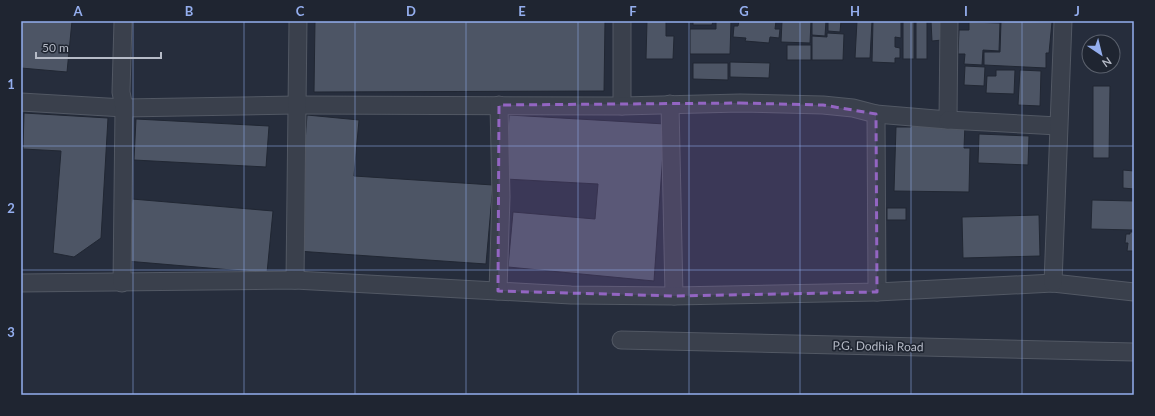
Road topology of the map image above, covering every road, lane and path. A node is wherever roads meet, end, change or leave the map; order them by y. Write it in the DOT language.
graph roads {
  1 [pos="123,21"];
  2 [pos="298,21"];
  3 [pos="622,21"];
  4 [pos="949,21"];
  5 [pos="1063,21"];
  6 [pos="21,102"];
  7 [pos="670,104"];
  8 [pos="296,105"];
  9 [pos="499,105"];
  10 [pos="622,106"];
  11 [pos="124,108"];
  12 [pos="876,114"];
  13 [pos="948,120"];
  14 [pos="1058,126"];
  15 [pos="295,280"];
  16 [pos="21,283"];
  17 [pos="122,283"];
  18 [pos="1052,283"];
  19 [pos="498,291"];
  20 [pos="877,292"];
  21 [pos="1134,292"];
  22 [pos="674,296"];
  23 [pos="622,340"];
  24 [pos="1134,352"];
  1 -- 11 [label="street"];
  2 -- 8 [label="street"];
  3 -- 10 [label="street"];
  4 -- 13 [label="street"];
  5 -- 14 [label="street"];
  6 -- 11 [label="street"];
  7 -- 10 [label="street"];
  7 -- 12 [label="street"];
  7 -- 22 [label="street"];
  8 -- 9 [label="street"];
  8 -- 11 [label="street"];
  8 -- 15 [label="street"];
  9 -- 10 [label="street"];
  9 -- 19 [label="street"];
  11 -- 17 [label="street"];
  12 -- 13 [label="street"];
  12 -- 20 [label="street"];
  13 -- 14 [label="street"];
  14 -- 18 [label="street"];
  15 -- 17 [label="street"];
  15 -- 19 [label="street"];
  16 -- 17 [label="street"];
  18 -- 20 [label="street"];
  18 -- 21 [label="street"];
  19 -- 22 [label="street"];
  20 -- 22 [label="street"];
  23 -- 24 [label="street, P.G. Dodhia Road"];
}
